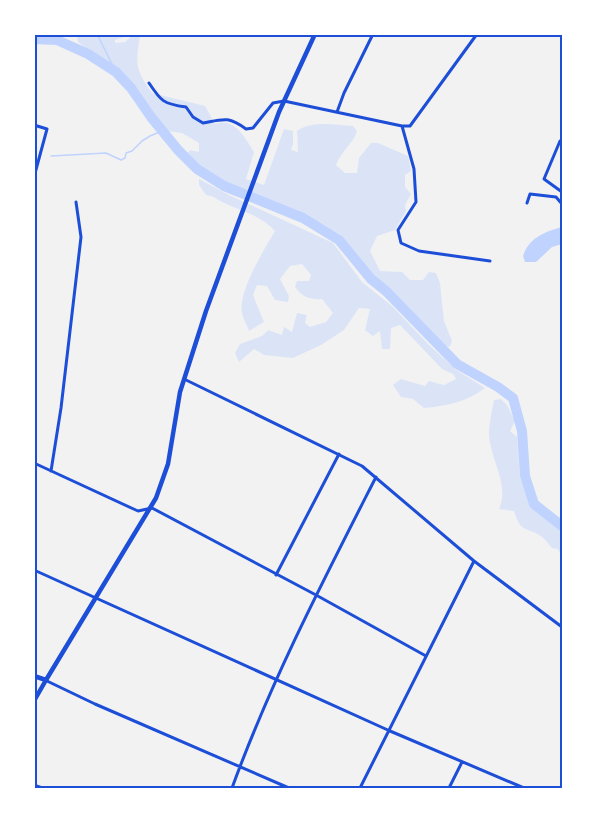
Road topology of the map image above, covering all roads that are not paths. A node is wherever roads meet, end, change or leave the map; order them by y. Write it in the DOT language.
graph roads {
  1 [pos="315,34"];
  2 [pos="374,34"];
  3 [pos="477,34"];
  4 [pos="149,83"];
  5 [pos="284,101"];
  6 [pos="337,112"];
  7 [pos="34,125"];
  8 [pos="402,126"];
  9 [pos="560,141"];
  10 [pos="34,177"];
  11 [pos="562,192"];
  12 [pos="76,202"];
  13 [pos="527,203"];
  14 [pos="562,204"];
  15 [pos="490,261"];
  16 [pos="184,379"];
  17 [pos="339,454"];
  18 [pos="34,464"];
  19 [pos="51,471"];
  20 [pos="376,477"];
  21 [pos="152,508"];
  22 [pos="474,561"];
  23 [pos="34,570"];
  24 [pos="276,575"];
  25 [pos="316,595"];
  26 [pos="95,598"];
  27 [pos="562,627"];
  28 [pos="426,657"];
  29 [pos="34,676"];
  30 [pos="46,680"];
  31 [pos="276,680"];
  32 [pos="34,701"];
  33 [pos="390,731"];
  34 [pos="462,762"];
  35 [pos="239,767"];
  36 [pos="34,786"];
  37 [pos="40,789"];
  38 [pos="231,789"];
  39 [pos="289,789"];
  40 [pos="360,789"];
  41 [pos="449,789"];
  42 [pos="524,789"];
  1 -- 5 [label="main road"];
  2 -- 6 [label="street"];
  3 -- 8 [label="street"];
  4 -- 5 [label="street"];
  5 -- 6 [label="street"];
  5 -- 16 [label="main road"];
  6 -- 8 [label="street"];
  7 -- 10 [label="street"];
  8 -- 15 [label="street"];
  9 -- 11 [label="street"];
  12 -- 19 [label="street"];
  13 -- 14 [label="street"];
  16 -- 17 [label="street"];
  16 -- 21 [label="main road"];
  17 -- 20 [label="street"];
  17 -- 24 [label="street"];
  18 -- 19 [label="street"];
  19 -- 21 [label="street"];
  20 -- 22 [label="street"];
  20 -- 25 [label="street"];
  21 -- 24 [label="street"];
  21 -- 26 [label="main road"];
  22 -- 27 [label="street"];
  22 -- 28 [label="street"];
  23 -- 26 [label="street"];
  24 -- 25 [label="street"];
  25 -- 28 [label="street"];
  25 -- 31 [label="street"];
  26 -- 30 [label="main road"];
  26 -- 31 [label="street"];
  28 -- 33 [label="street"];
  29 -- 30 [label="main road"];
  30 -- 32 [label="main road"];
  30 -- 35 [label="street"];
  31 -- 33 [label="street"];
  31 -- 35 [label="street"];
  33 -- 34 [label="street"];
  33 -- 40 [label="street"];
  34 -- 41 [label="street"];
  34 -- 42 [label="street"];
  35 -- 38 [label="street"];
  35 -- 39 [label="street"];
  36 -- 37 [label="main road"];
}
